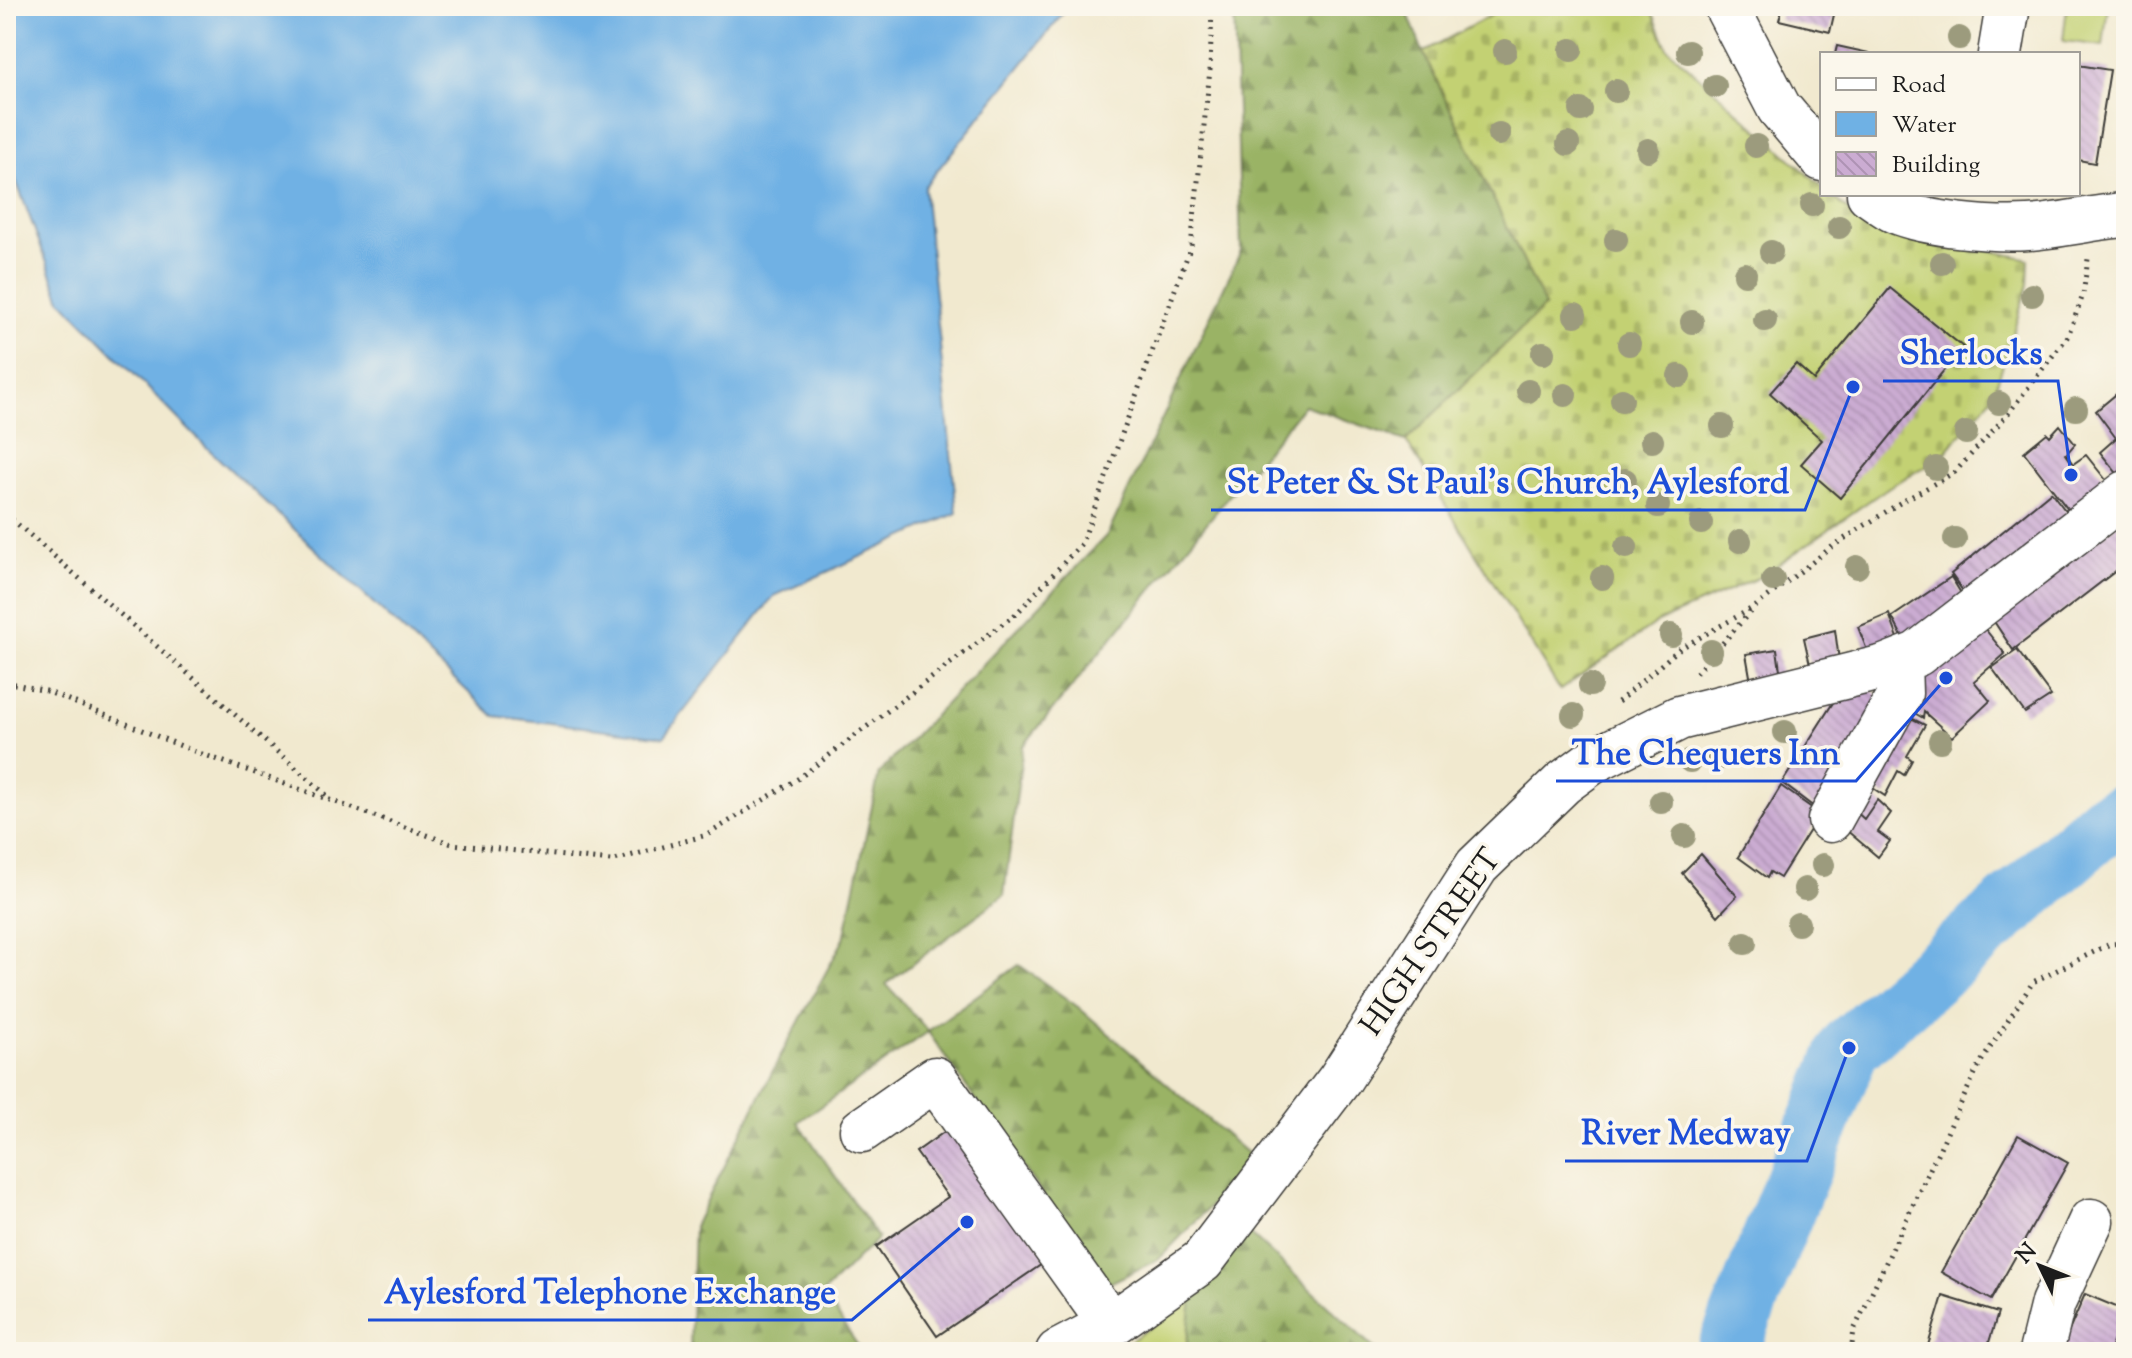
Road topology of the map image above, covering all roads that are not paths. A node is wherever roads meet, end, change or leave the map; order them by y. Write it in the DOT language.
graph roads {
  1 [pos="1726,6"];
  2 [pos="2008,6"];
  3 [pos="2000,52"];
  4 [pos="1820,157"];
  5 [pos="1872,196"];
  6 [pos="1959,210"];
  7 [pos="2105,217"];
  8 [pos="2126,494"];
  9 [pos="1899,661"];
  10 [pos="1830,820"];
  11 [pos="862,1130"];
  12 [pos="2091,1221"];
  13 [pos="1115,1322"];
  14 [pos="1058,1352"];
  15 [pos="2041,1352"];
  1 -- 4 [label="street"];
  2 -- 3 [label="street"];
  5 -- 6 [label="street"];
  6 -- 7 [label="street"];
  8 -- 9 [label="street, HIGH STREET"];
  9 -- 10 [label="street"];
  9 -- 13 [label="street, HIGH STREET"];
  11 -- 13 [label="street"];
  12 -- 15 [label="street"];
  13 -- 14 [label="street, HIGH STREET"];
}
